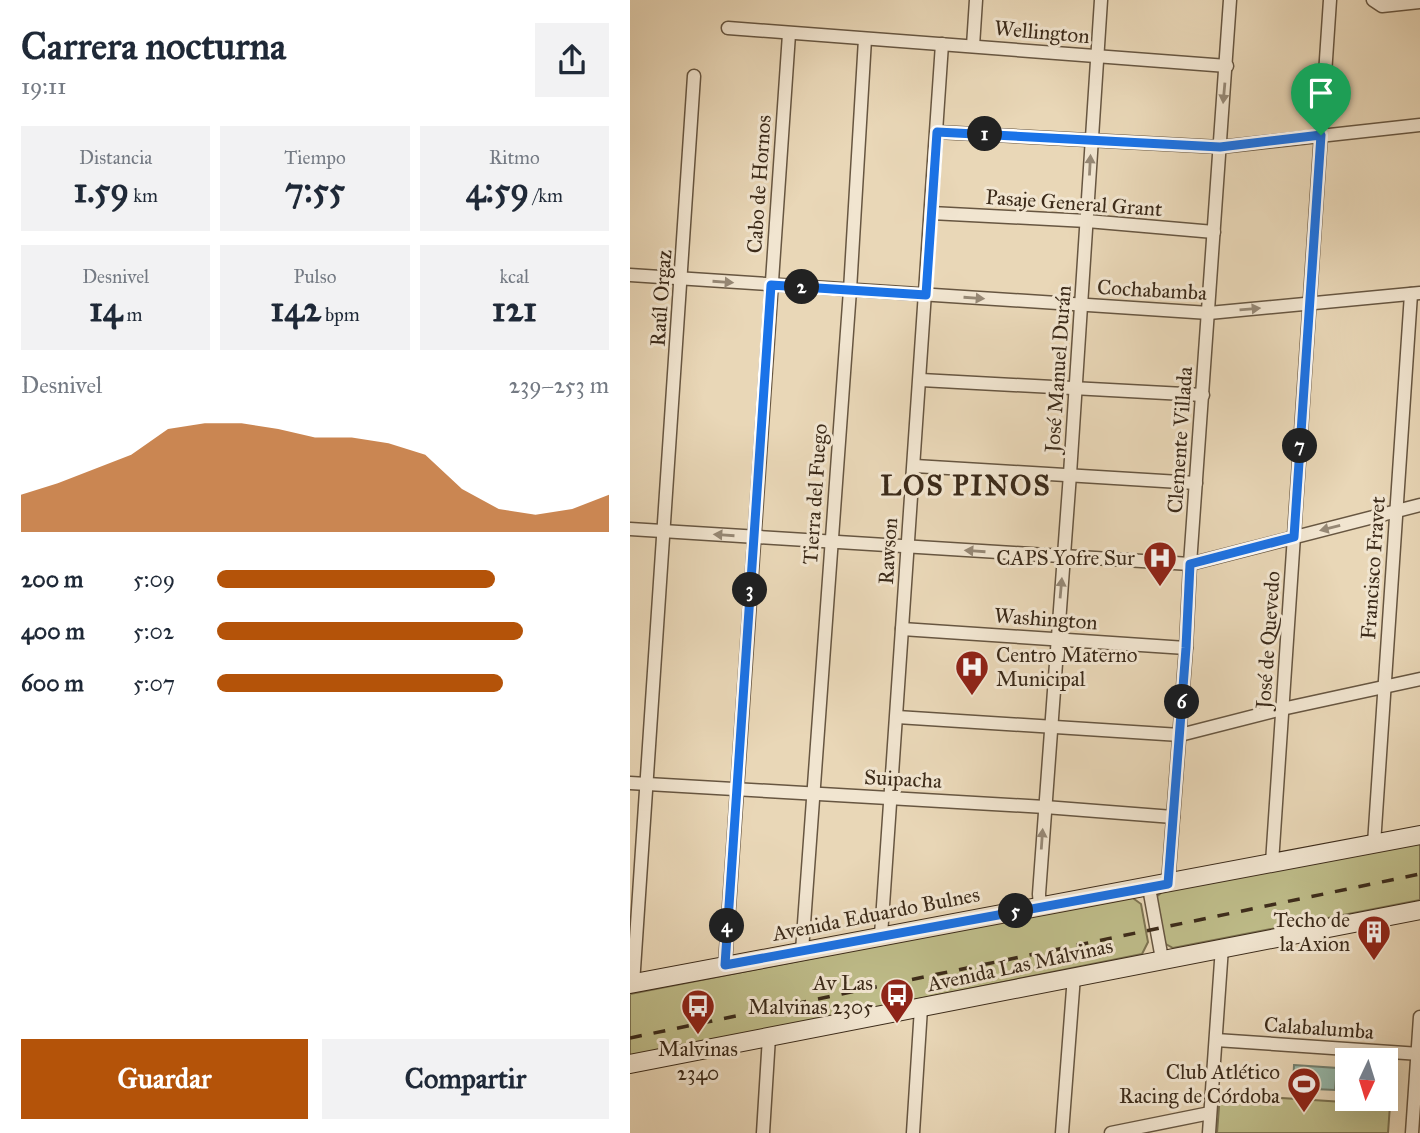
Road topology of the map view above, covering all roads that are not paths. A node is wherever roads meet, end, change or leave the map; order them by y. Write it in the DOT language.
graph roads {
  1 [pos="976,0"];
  2 [pos="1101,0"];
  3 [pos="1230,0"];
  4 [pos="1330,0"];
  5 [pos="1373,0"];
  6 [pos="1420,2"];
  7 [pos="728,28"];
  8 [pos="789,34"];
  9 [pos="865,39"];
  10 [pos="942,44"];
  11 [pos="973,46"];
  12 [pos="1097,56"];
  13 [pos="1227,66"];
  14 [pos="694,76"];
  15 [pos="1420,125"];
  16 [pos="937,132"];
  17 [pos="1321,135"];
  18 [pos="1091,140"];
  19 [pos="1220,147"];
  20 [pos="931,213"];
  21 [pos="1087,221"];
  22 [pos="1214,232"];
  23 [pos="630,275"];
  24 [pos="682,279"];
  25 [pos="771,285"];
  26 [pos="850,290"];
  27 [pos="1415,293"];
  28 [pos="926,295"];
  29 [pos="1311,304"];
  30 [pos="1082,306"];
  31 [pos="1209,313"];
  32 [pos="921,380"];
  33 [pos="1075,388"];
  34 [pos="1203,395"];
  35 [pos="915,466"];
  36 [pos="1070,474"];
  37 [pos="1196,483"];
  38 [pos="1420,505"];
  39 [pos="1396,511"];
  40 [pos="630,529"];
  41 [pos="664,531"];
  42 [pos="753,537"];
  43 [pos="1294,537"];
  44 [pos="831,541"];
  45 [pos="908,546"];
  46 [pos="1064,556"];
  47 [pos="1190,564"];
  48 [pos="902,629"];
  49 [pos="1057,639"];
  50 [pos="1186,648"];
  51 [pos="1420,679"];
  52 [pos="1384,686"];
  53 [pos="1282,709"];
  54 [pos="897,717"];
  55 [pos="1051,726"];
  56 [pos="1180,735"];
  57 [pos="630,783"];
  58 [pos="647,783"];
  59 [pos="737,788"];
  60 [pos="813,793"];
  61 [pos="891,798"];
  62 [pos="1045,807"];
  63 [pos="1173,817"];
  64 [pos="1420,835"];
  65 [pos="1374,844"];
  66 [pos="1272,863"];
  67 [pos="1168,884"];
  68 [pos="1149,888"];
  69 [pos="1040,907"];
  70 [pos="1420,910"];
  71 [pos="881,935"];
  72 [pos="1222,947"];
  73 [pos="802,951"];
  74 [pos="1162,959"];
  75 [pos="725,965"];
  76 [pos="1074,976"];
  77 [pos="632,984"];
  78 [pos="922,1008"];
  79 [pos="1420,1017"];
  80 [pos="769,1037"];
  81 [pos="1216,1040"];
  82 [pos="1418,1054"];
  83 [pos="630,1064"];
  84 [pos="1210,1112"];
  85 [pos="763,1133"];
  86 [pos="913,1133"];
  87 [pos="1062,1133"];
  88 [pos="1111,1133"];
  89 [pos="1209,1133"];
  90 [pos="1412,1133"];
  1 -- 11 [label="street"];
  2 -- 12 [label="street, José Manuel Durán"];
  3 -- 13 [label="street, Clemente Villada"];
  4 -- 17 [label="street, José de Quevedo"];
  5 -- 6 [label="street"];
  7 -- 8 [label="street, Wellington"];
  8 -- 9 [label="street, Wellington"];
  8 -- 25 [label="street, Cabo de Hornos"];
  9 -- 10 [label="street, Wellington"];
  9 -- 26 [label="street, Tierra del Fuego"];
  10 -- 11 [label="street, Wellington"];
  10 -- 16 [label="street, Rawson"];
  11 -- 12 [label="street, Wellington"];
  12 -- 13 [label="street, Wellington"];
  12 -- 18 [label="street, José Manuel Durán"];
  13 -- 19 [label="street, Clemente Villada, one-way"];
  14 -- 24 [label="street, Raúl Orgaz"];
  15 -- 17 [label="street"];
  16 -- 18 [label="street"];
  16 -- 20 [label="street, Rawson"];
  17 -- 19 [label="street"];
  17 -- 29 [label="street, José de Quevedo"];
  18 -- 19 [label="street"];
  21 -- 18 [label="street, José Manuel Durán, one-way"];
  19 -- 22 [label="street, Clemente Villada"];
  20 -- 21 [label="street, Pasaje General Grant"];
  20 -- 28 [label="street, Rawson"];
  21 -- 22 [label="street, Pasaje General Grant"];
  21 -- 30 [label="street, José Manuel Durán"];
  22 -- 31 [label="street, Clemente Villada"];
  23 -- 24 [label="street, Cochabamba"];
  24 -- 25 [label="street, Cochabamba, one-way"];
  24 -- 41 [label="street, Raúl Orgaz"];
  25 -- 26 [label="street, Cochabamba"];
  25 -- 42 [label="street, Cabo de Hornos"];
  26 -- 28 [label="street, Cochabamba"];
  26 -- 44 [label="street, Tierra del Fuego"];
  27 -- 29 [label="street, Cochabamba"];
  27 -- 39 [label="street, Francisco Fravet"];
  28 -- 30 [label="street, Cochabamba, one-way"];
  28 -- 32 [label="street, Rawson"];
  31 -- 29 [label="street, Cochabamba, one-way"];
  29 -- 43 [label="street, José de Quevedo"];
  30 -- 31 [label="street, Cochabamba"];
  30 -- 33 [label="street, José Manuel Durán"];
  31 -- 34 [label="street, Clemente Villada"];
  32 -- 33 [label="street"];
  32 -- 35 [label="street, Rawson"];
  33 -- 34 [label="street"];
  33 -- 36 [label="street, José Manuel Durán"];
  34 -- 37 [label="street, Clemente Villada"];
  35 -- 36 [label="street"];
  35 -- 45 [label="street, Rawson"];
  36 -- 37 [label="street"];
  36 -- 46 [label="street, José Manuel Durán"];
  37 -- 47 [label="street, Clemente Villada"];
  38 -- 39 [label="street"];
  39 -- 43 [label="street, one-way"];
  39 -- 52 [label="street, Francisco Fravet"];
  40 -- 41 [label="street"];
  42 -- 41 [label="street, one-way"];
  41 -- 58 [label="street, Raúl Orgaz"];
  42 -- 44 [label="street"];
  42 -- 59 [label="street, Cabo de Hornos"];
  43 -- 47 [label="street"];
  43 -- 53 [label="street, José de Quevedo"];
  44 -- 45 [label="street"];
  44 -- 60 [label="street, Tierra del Fuego"];
  46 -- 45 [label="street, one-way"];
  45 -- 48 [label="street, Rawson"];
  46 -- 47 [label="street"];
  49 -- 46 [label="street, José Manuel Durán, one-way"];
  47 -- 50 [label="street, Clemente Villada"];
  48 -- 49 [label="street, Washington"];
  48 -- 54 [label="street, Rawson"];
  49 -- 50 [label="street, Washington"];
  49 -- 55 [label="street, José Manuel Durán"];
  50 -- 56 [label="street, Clemente Villada"];
  51 -- 52 [label="street"];
  52 -- 53 [label="street"];
  52 -- 65 [label="street, Francisco Fravet"];
  53 -- 56 [label="street"];
  53 -- 66 [label="street, José de Quevedo"];
  54 -- 55 [label="street"];
  54 -- 61 [label="street, Rawson"];
  55 -- 56 [label="street"];
  55 -- 62 [label="street, José Manuel Durán"];
  56 -- 63 [label="street, Clemente Villada"];
  57 -- 58 [label="street, Suipacha"];
  58 -- 59 [label="street, Suipacha"];
  58 -- 77 [label="street, Raúl Orgaz"];
  59 -- 60 [label="street, Suipacha"];
  59 -- 75 [label="street, Cabo de Hornos"];
  60 -- 61 [label="street, Suipacha"];
  60 -- 73 [label="street, Tierra del Fuego"];
  61 -- 62 [label="street, Suipacha"];
  61 -- 71 [label="street, Rawson"];
  62 -- 63 [label="street, Suipacha"];
  69 -- 62 [label="street, José Manuel Durán, one-way"];
  63 -- 67 [label="street, Clemente Villada"];
  64 -- 65 [label="main road, Avenida Eduardo Bulnes"];
  65 -- 66 [label="main road, Avenida Eduardo Bulnes"];
  66 -- 67 [label="main road, Avenida Eduardo Bulnes"];
  67 -- 68 [label="main road, Avenida Eduardo Bulnes"];
  68 -- 69 [label="main road, Avenida Eduardo Bulnes"];
  68 -- 74 [label="street"];
  69 -- 71 [label="main road, Avenida Eduardo Bulnes"];
  70 -- 72 [label="main road, Avenida Las Malvinas"];
  71 -- 73 [label="main road, Avenida Eduardo Bulnes"];
  72 -- 74 [label="main road, Avenida Las Malvinas"];
  72 -- 81 [label="street"];
  73 -- 75 [label="main road, Avenida Eduardo Bulnes"];
  74 -- 76 [label="main road, Avenida Las Malvinas"];
  75 -- 77 [label="main road, Avenida Eduardo Bulnes"];
  76 -- 78 [label="main road, Avenida Las Malvinas"];
  76 -- 87 [label="street"];
  78 -- 80 [label="main road, Avenida Las Malvinas"];
  78 -- 86 [label="street"];
  79 -- 82 [label="street"];
  80 -- 83 [label="main road, Avenida Las Malvinas"];
  80 -- 85 [label="street"];
  81 -- 82 [label="street, Calabalumba"];
  81 -- 84 [label="street"];
  82 -- 90 [label="street"];
  84 -- 88 [label="street"];
  84 -- 89 [label="street"];
}
